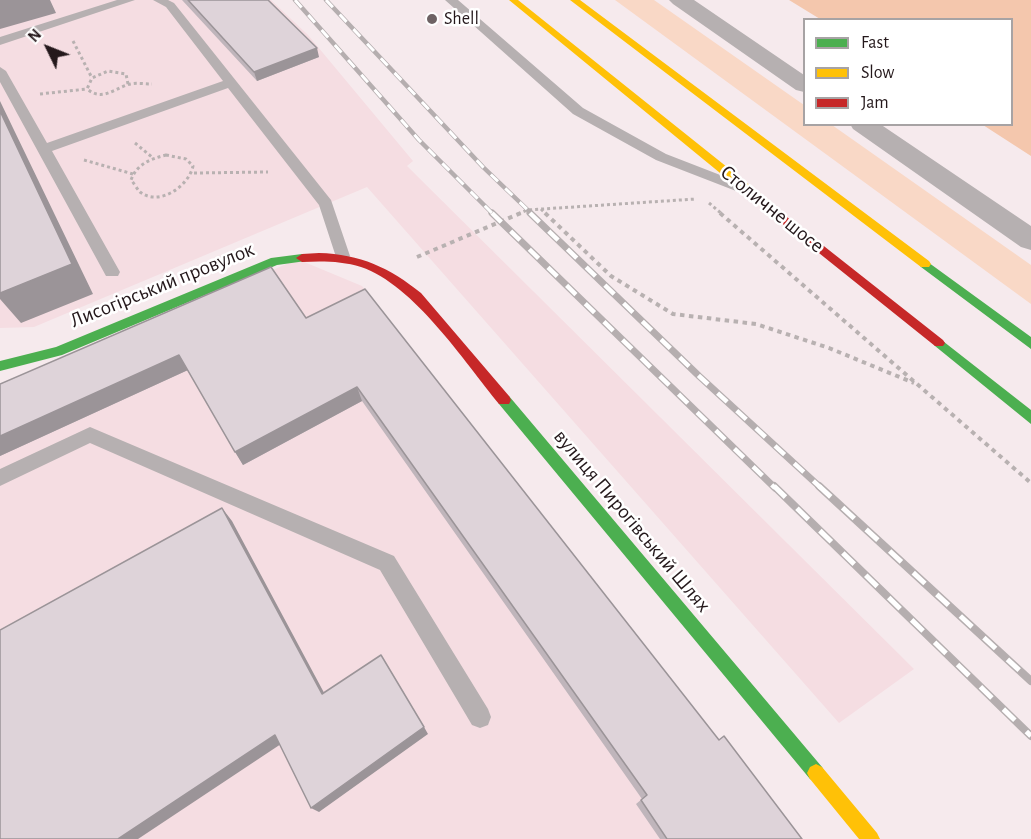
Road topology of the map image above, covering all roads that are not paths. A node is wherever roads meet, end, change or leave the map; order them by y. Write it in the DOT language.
graph roads {
  1 [pos="129,0"];
  2 [pos="159,0"];
  3 [pos="451,0"];
  4 [pos="513,0"];
  5 [pos="574,0"];
  6 [pos="680,0"];
  7 [pos="0,41"];
  8 [pos="0,71"];
  9 [pos="230,84"];
  10 [pos="803,84"];
  11 [pos="865,126"];
  12 [pos="44,149"];
  13 [pos="749,192"];
  14 [pos="1031,240"];
  15 [pos="342,256"];
  16 [pos="112,272"];
  17 [pos="1031,344"];
  18 [pos="0,366"];
  19 [pos="1031,418"];
  20 [pos="0,478"];
  21 [pos="480,717"];
  22 [pos="871,839"];
  1 -- 7 [label="lane"];
  2 -- 9 [label="lane"];
  3 -- 13 [label="lane"];
  4 -- 13 [label="main road, Столичне шосе"];
  5 -- 17 [label="main road"];
  6 -- 10 [label="street"];
  8 -- 12 [label="lane"];
  9 -- 12 [label="lane"];
  9 -- 15 [label="lane"];
  11 -- 14 [label="street"];
  12 -- 16 [label="lane"];
  13 -- 19 [label="main road, Столичне шосе"];
  15 -- 18 [label="main road, Лисогірський провулок"];
  15 -- 22 [label="main road, вулиця Пирогівський Шлях"];
  20 -- 21 [label="lane"];
}
